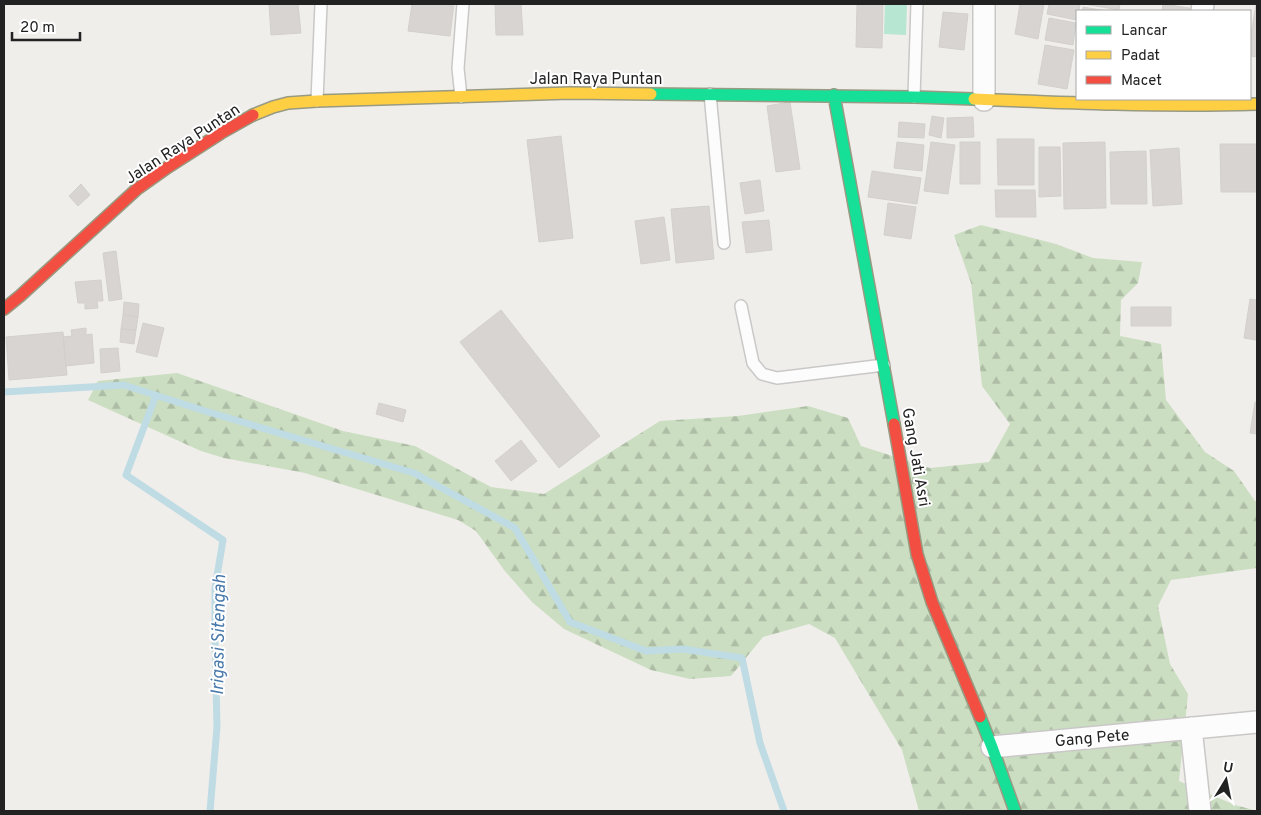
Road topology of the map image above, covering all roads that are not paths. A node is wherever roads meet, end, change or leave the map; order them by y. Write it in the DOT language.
graph roads {
  1 [pos="321,4"];
  2 [pos="463,4"];
  3 [pos="917,4"];
  4 [pos="984,4"];
  5 [pos="710,94"];
  6 [pos="834,95"];
  7 [pos="460,97"];
  8 [pos="914,97"];
  9 [pos="984,100"];
  10 [pos="317,101"];
  11 [pos="1201,102"];
  12 [pos="1257,104"];
  13 [pos="724,242"];
  14 [pos="741,306"];
  15 [pos="4,309"];
  16 [pos="884,365"];
  17 [pos="1257,722"];
  18 [pos="1191,728"];
  19 [pos="992,747"];
  20 [pos="1015,811"];
  21 [pos="1200,811"];
  1 -- 10 [label="lane"];
  2 -- 7 [label="lane"];
  3 -- 8 [label="lane"];
  4 -- 9 [label="street"];
  5 -- 6 [label="main road, Jalan Raya Puntan"];
  5 -- 7 [label="main road, Jalan Raya Puntan"];
  5 -- 13 [label="lane"];
  6 -- 8 [label="main road, Jalan Raya Puntan"];
  6 -- 16 [label="main road, Gang Jati Asri"];
  7 -- 10 [label="main road, Jalan Raya Puntan"];
  8 -- 9 [label="main road, Jalan Raya Puntan"];
  9 -- 11 [label="main road, Jalan Raya Puntan"];
  10 -- 15 [label="main road, Jalan Raya Puntan"];
  11 -- 12 [label="main road, Jalan Raya Puntan"];
  14 -- 16 [label="lane"];
  16 -- 19 [label="main road, Gang Jati Asri"];
  17 -- 18 [label="street, Gang Pete"];
  18 -- 19 [label="street, Gang Pete"];
  18 -- 21 [label="street"];
  19 -- 20 [label="main road, Gang Jati Asri"];
}
